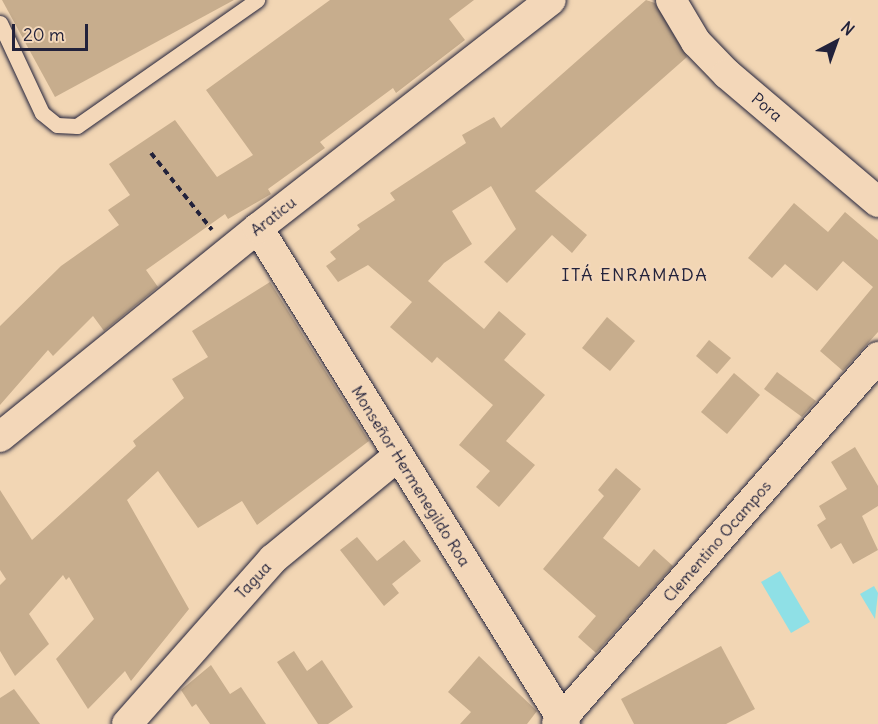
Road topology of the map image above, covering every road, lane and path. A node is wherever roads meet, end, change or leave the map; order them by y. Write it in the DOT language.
graph roads {
  1 [pos="257,0"];
  2 [pos="551,0"];
  3 [pos="671,0"];
  4 [pos="0,23"];
  5 [pos="151,153"];
  6 [pos="878,202"];
  7 [pos="258,228"];
  8 [pos="228,252"];
  9 [pos="878,357"];
  10 [pos="0,437"];
  11 [pos="398,456"];
  12 [pos="561,722"];
  13 [pos="127,724"];
  1 -- 4 [label="lane"];
  2 -- 7 [label="street, Araticu"];
  3 -- 6 [label="street, Pora"];
  5 -- 8 [label="path"];
  7 -- 8 [label="street, Araticu"];
  7 -- 11 [label="street, Monseñor Hermenegildo Roa"];
  8 -- 10 [label="street, Araticu"];
  9 -- 12 [label="street, Clementino Ocampos"];
  11 -- 12 [label="street, Monseñor Hermenegildo Roa"];
  11 -- 13 [label="street, Tagua"];
}
